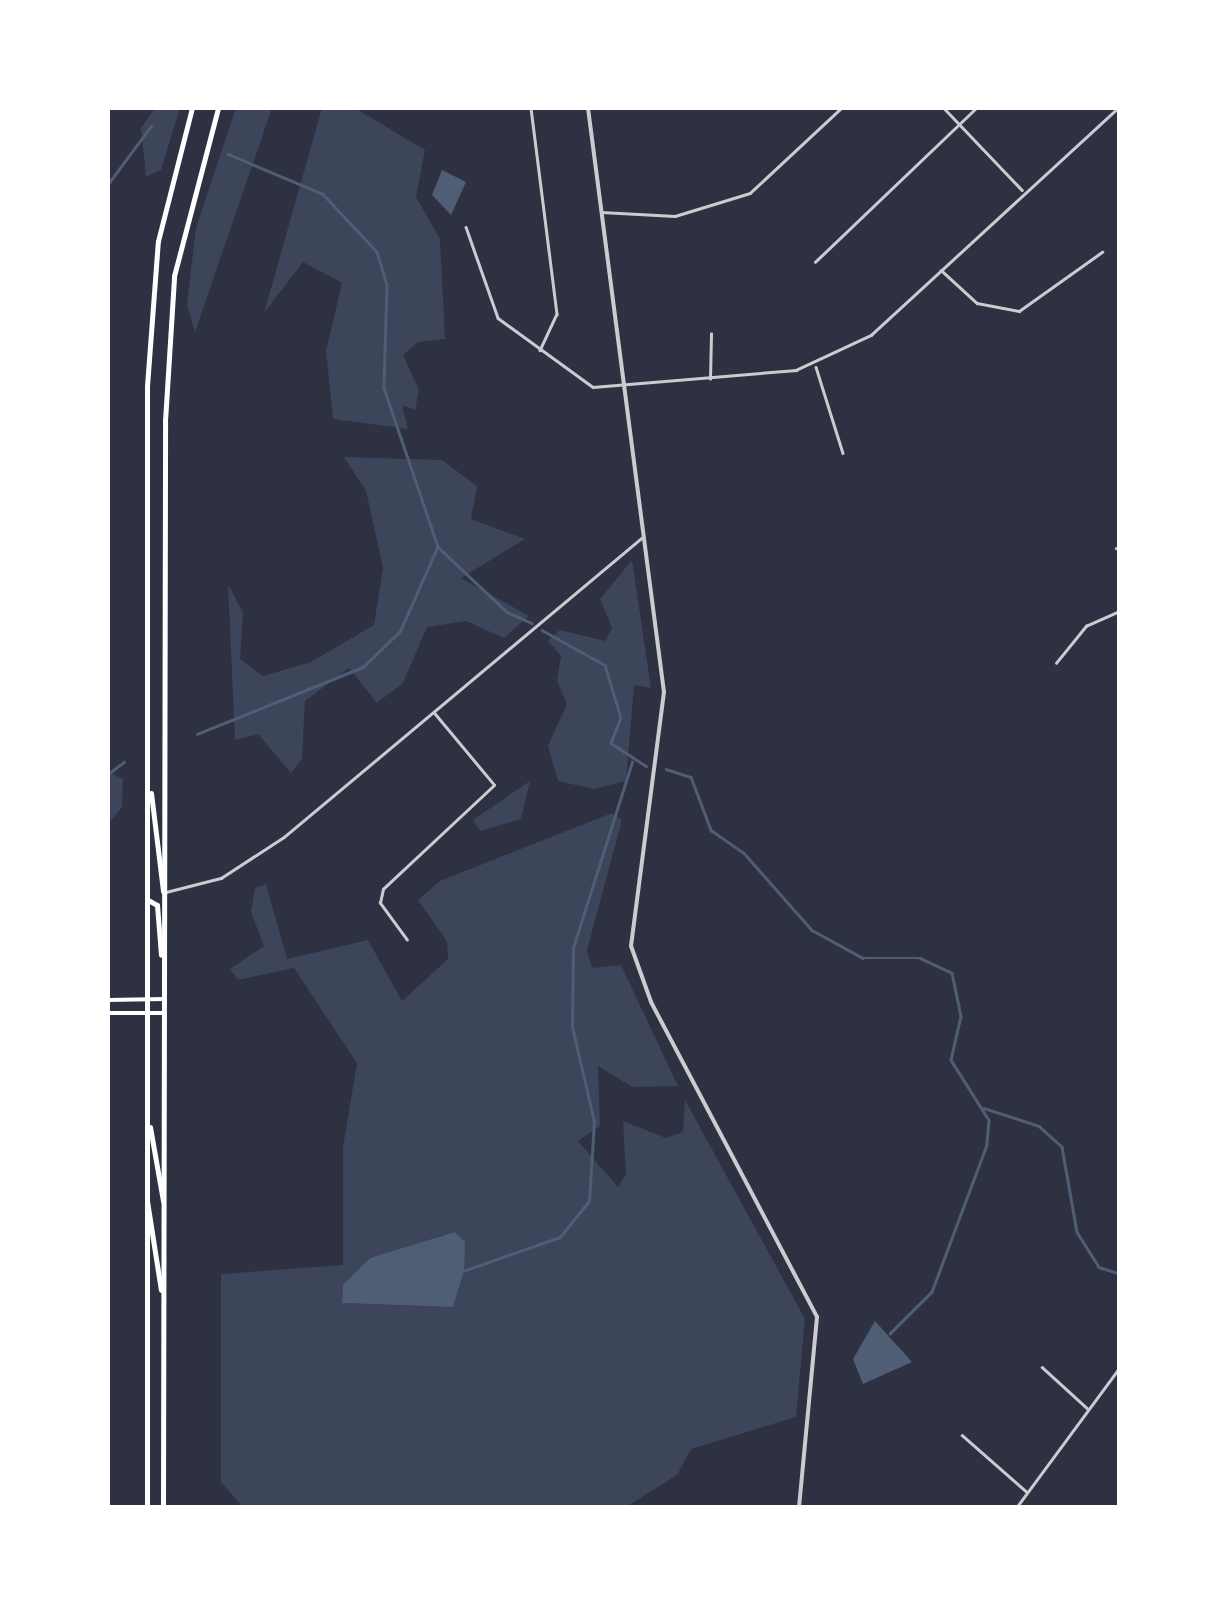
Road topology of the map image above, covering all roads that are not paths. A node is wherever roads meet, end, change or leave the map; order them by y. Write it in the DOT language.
graph roads {
  1 [pos="192,108"];
  2 [pos="218,108"];
  3 [pos="531,108"];
  4 [pos="588,108"];
  5 [pos="841,108"];
  6 [pos="944,108"];
  7 [pos="976,108"];
  8 [pos="1118,108"];
  9 [pos="960,123"];
  10 [pos="1023,191"];
  11 [pos="600,212"];
  12 [pos="466,227"];
  13 [pos="1102,252"];
  14 [pos="814,262"];
  15 [pos="940,269"];
  16 [pos="710,334"];
  17 [pos="539,351"];
  18 [pos="816,366"];
  19 [pos="711,380"];
  20 [pos="624,391"];
  21 [pos="843,454"];
  22 [pos="642,538"];
  23 [pos="1120,611"];
  24 [pos="1056,663"];
  25 [pos="434,713"];
  26 [pos="148,776"];
  27 [pos="164,892"];
  28 [pos="148,900"];
  29 [pos="408,940"];
  30 [pos="164,963"];
  31 [pos="164,999"];
  32 [pos="108,1000"];
  33 [pos="148,1000"];
  34 [pos="148,1013"];
  35 [pos="164,1013"];
  36 [pos="108,1014"];
  37 [pos="148,1114"];
  38 [pos="147,1200"];
  39 [pos="164,1201"];
  40 [pos="164,1317"];
  41 [pos="1042,1366"];
  42 [pos="1120,1367"];
  43 [pos="1088,1409"];
  44 [pos="962,1435"];
  45 [pos="1027,1492"];
  46 [pos="147,1508"];
  47 [pos="163,1508"];
  48 [pos="799,1508"];
  49 [pos="1016,1508"];
  1 -- 26 [label="highway"];
  2 -- 27 [label="highway"];
  3 -- 17 [label="street"];
  4 -- 11 [label="street"];
  5 -- 11 [label="street"];
  6 -- 9 [label="street"];
  7 -- 9 [label="street"];
  8 -- 10 [label="street"];
  9 -- 10 [label="street"];
  9 -- 14 [label="street"];
  10 -- 15 [label="street"];
  11 -- 20 [label="street"];
  12 -- 17 [label="street"];
  13 -- 15 [label="street"];
  15 -- 18 [label="street"];
  16 -- 19 [label="street"];
  17 -- 20 [label="street"];
  18 -- 19 [label="street"];
  18 -- 21 [label="street"];
  19 -- 20 [label="street"];
  20 -- 22 [label="street"];
  22 -- 25 [label="street"];
  22 -- 48 [label="street"];
  23 -- 24 [label="street"];
  25 -- 27 [label="street"];
  25 -- 29 [label="street"];
  26 -- 27 [label="highway"];
  26 -- 28 [label="highway"];
  27 -- 30 [label="highway"];
  28 -- 30 [label="highway"];
  28 -- 33 [label="highway"];
  30 -- 31 [label="highway"];
  31 -- 33 [label="main road"];
  31 -- 35 [label="highway"];
  32 -- 33 [label="main road"];
  33 -- 34 [label="highway"];
  34 -- 35 [label="main road"];
  34 -- 36 [label="main road"];
  34 -- 37 [label="highway"];
  35 -- 39 [label="highway"];
  37 -- 38 [label="highway"];
  37 -- 39 [label="highway"];
  38 -- 40 [label="highway"];
  38 -- 46 [label="highway"];
  39 -- 40 [label="highway"];
  40 -- 47 [label="highway"];
  41 -- 43 [label="street"];
  42 -- 43 [label="street"];
  43 -- 45 [label="street"];
  44 -- 45 [label="street"];
  45 -- 49 [label="street"];
}
